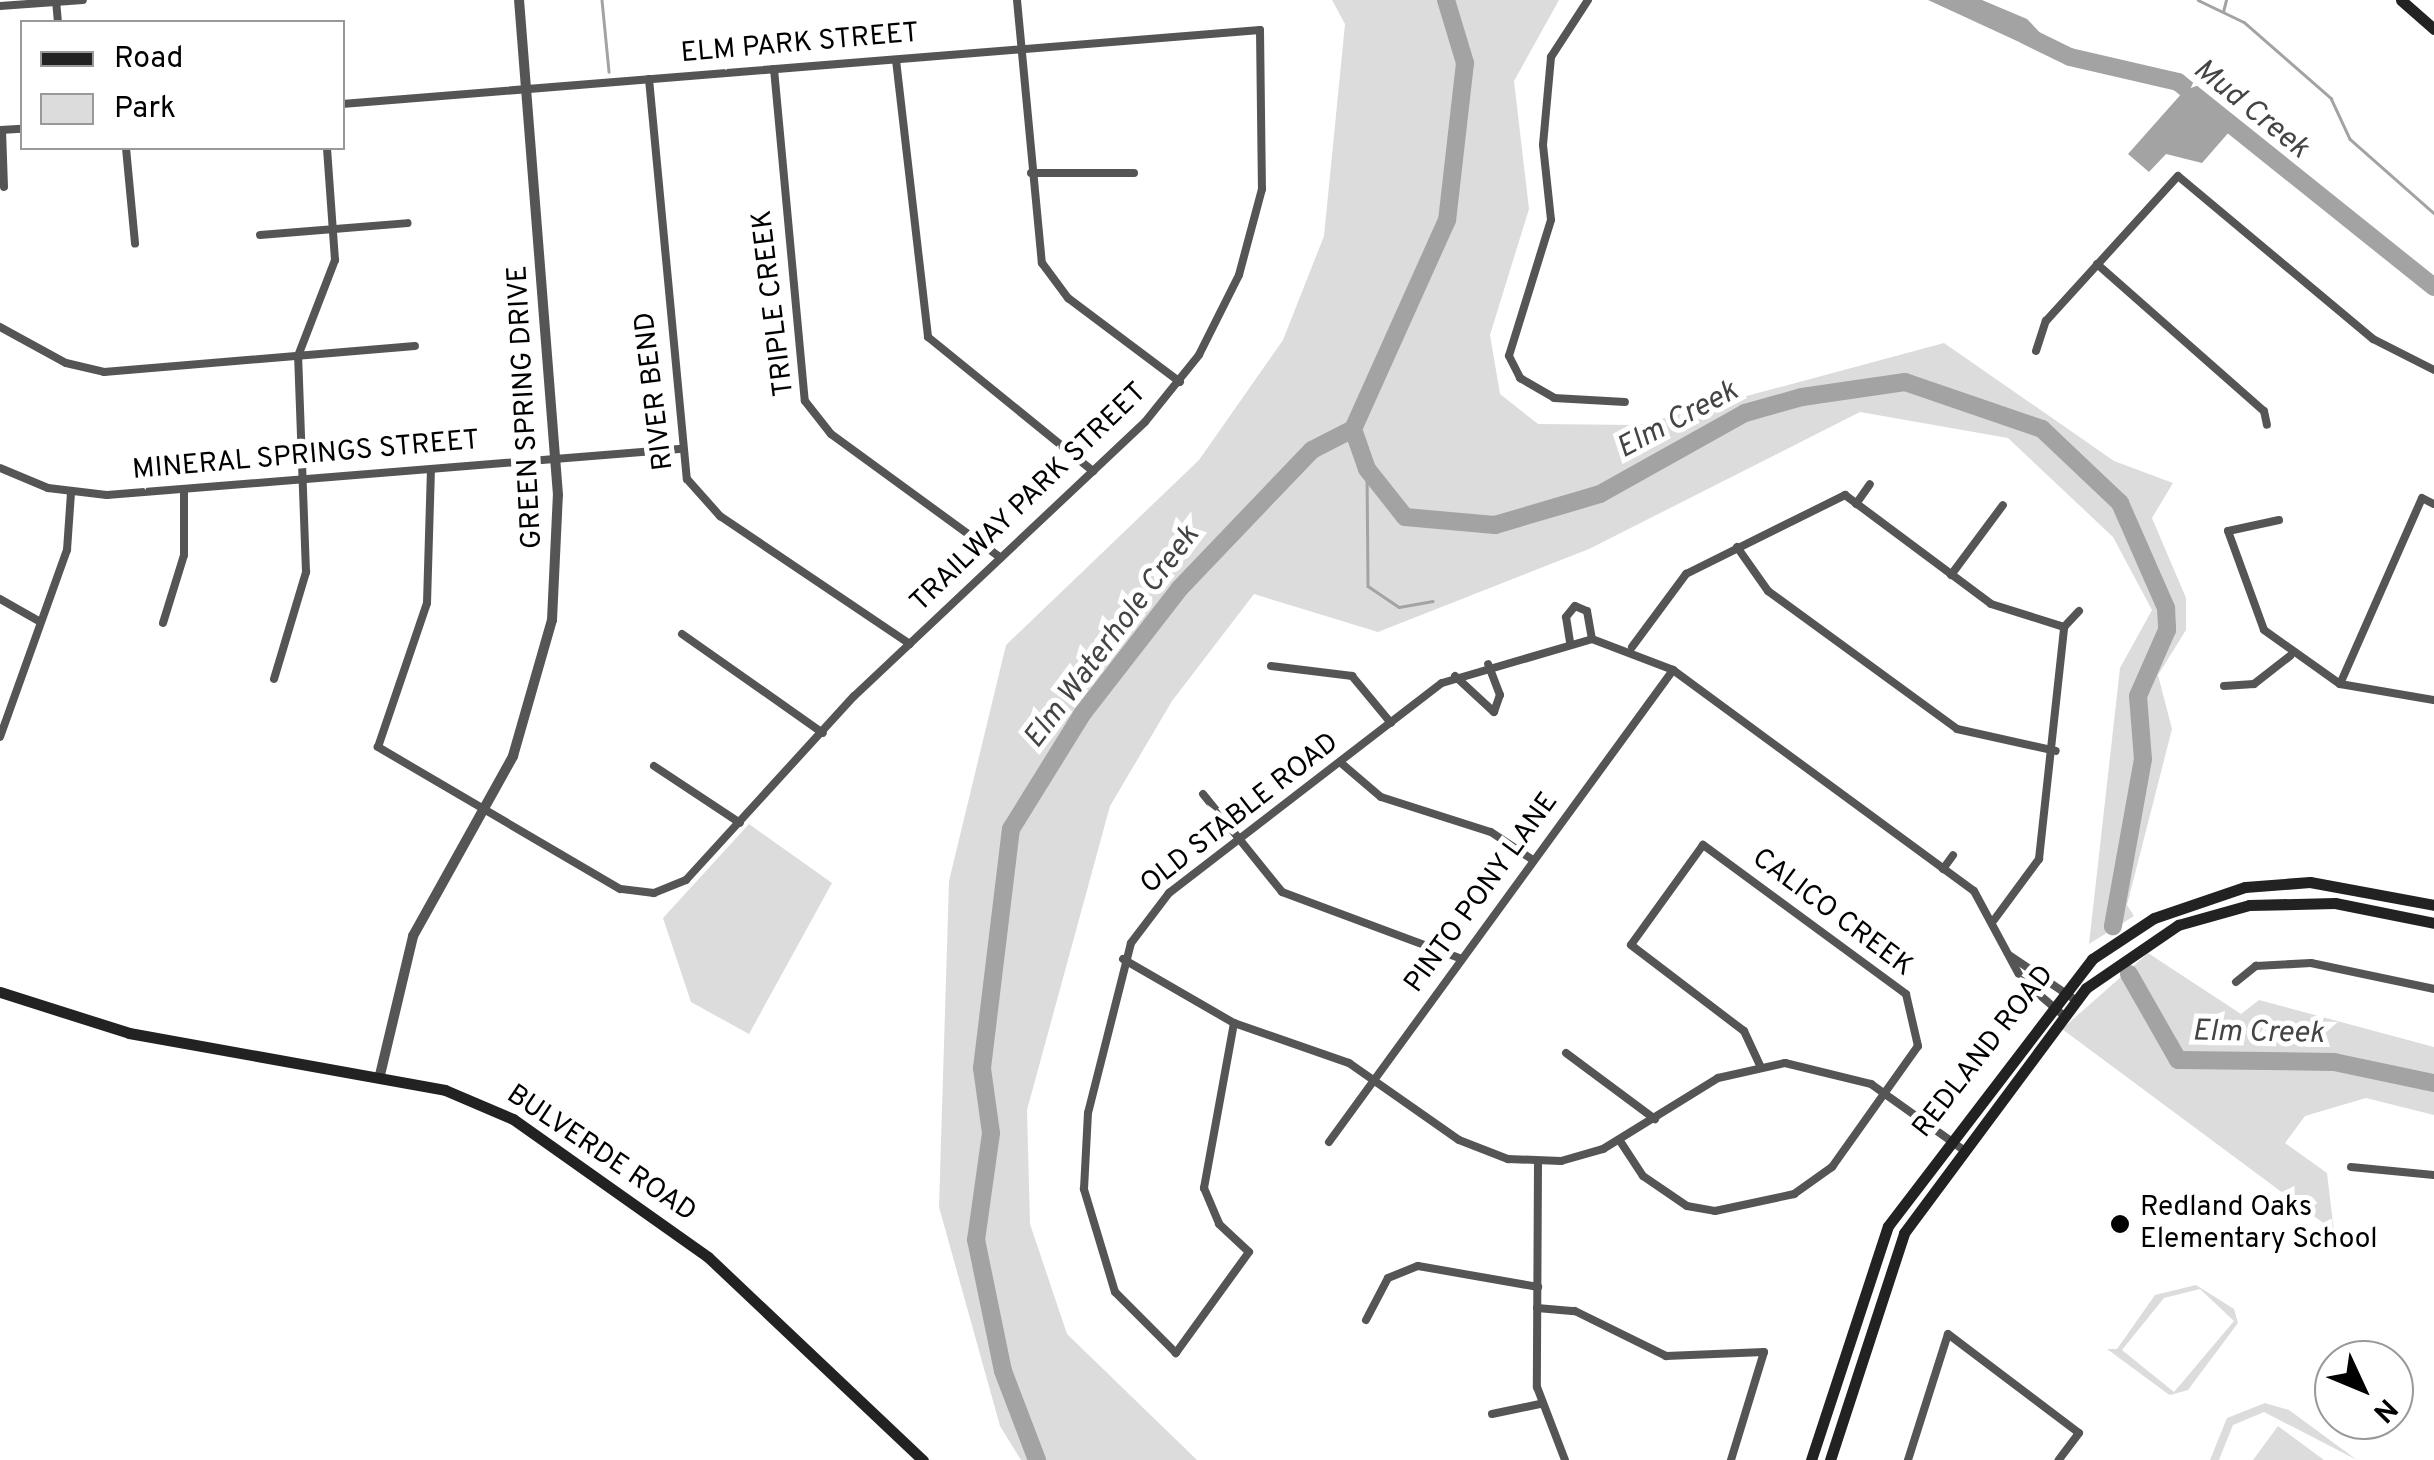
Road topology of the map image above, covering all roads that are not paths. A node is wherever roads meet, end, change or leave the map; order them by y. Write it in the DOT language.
graph roads {
  1 [pos="84,0"];
  2 [pos="518,0"];
  3 [pos="1017,0"];
  4 [pos="1588,0"];
  5 [pos="2401,0"];
  6 [pos="56,1"];
  7 [pos="0,6"];
  8 [pos="2434,29"];
  9 [pos="1260,30"];
  10 [pos="1021,49"];
  11 [pos="896,60"];
  12 [pos="774,69"];
  13 [pos="649,79"];
  14 [pos="526,88"];
  15 [pos="345,104"];
  16 [pos="1,130"];
  17 [pos="126,150"];
  18 [pos="327,150"];
  19 [pos="1134,172"];
  20 [pos="1031,173"];
  21 [pos="4,187"];
  22 [pos="408,223"];
  23 [pos="334,229"];
  24 [pos="260,235"];
  25 [pos="135,244"];
  26 [pos="2098,264"];
  27 [pos="0,327"];
  28 [pos="415,346"];
  29 [pos="2036,351"];
  30 [pos="298,356"];
  31 [pos="2434,370"];
  32 [pos="1180,382"];
  33 [pos="1625,402"];
  34 [pos="2267,425"];
  35 [pos="679,449"];
  36 [pos="555,458"];
  37 [pos="0,468"];
  38 [pos="431,470"];
  39 [pos="1093,471"];
  40 [pos="306,479"];
  41 [pos="1870,484"];
  42 [pos="184,489"];
  43 [pos="71,493"];
  44 [pos="1856,504"];
  45 [pos="2434,504"];
  46 [pos="2003,505"];
  47 [pos="2278,520"];
  48 [pos="1736,547"];
  49 [pos="1001,558"];
  50 [pos="1951,575"];
  51 [pos="0,599"];
  52 [pos="2079,611"];
  53 [pos="37,620"];
  54 [pos="164,624"];
  55 [pos="2064,627"];
  56 [pos="682,634"];
  57 [pos="1592,639"];
  58 [pos="1570,642"];
  59 [pos="910,644"];
  60 [pos="1632,647"];
  61 [pos="2290,656"];
  62 [pos="1488,664"];
  63 [pos="1271,666"];
  64 [pos="1674,670"];
  65 [pos="1455,676"];
  66 [pos="274,679"];
  67 [pos="2340,684"];
  68 [pos="2224,686"];
  69 [pos="2434,700"];
  70 [pos="1391,723"];
  71 [pos="823,733"];
  72 [pos="1,734"];
  73 [pos="2056,751"];
  74 [pos="1341,763"];
  75 [pos="654,766"];
  76 [pos="1203,794"];
  77 [pos="485,810"];
  78 [pos="740,823"];
  79 [pos="1238,841"];
  80 [pos="1953,856"];
  81 [pos="1534,860"];
  82 [pos="1943,869"];
  83 [pos="2337,885"];
  84 [pos="2245,886"];
  85 [pos="2335,903"];
  86 [pos="2249,905"];
  87 [pos="2434,905"];
  88 [pos="1994,920"];
  89 [pos="2434,923"];
  90 [pos="2010,954"];
  91 [pos="1124,959"];
  92 [pos="1462,959"];
  93 [pos="2236,982"];
  94 [pos="2434,988"];
  95 [pos="2060,990"];
  96 [pos="0,992"];
  97 [pos="2074,1000"];
  98 [pos="2049,1004"];
  99 [pos="2062,1014"];
  100 [pos="1234,1022"];
  101 [pos="1566,1053"];
  102 [pos="1760,1065"];
  103 [pos="380,1076"];
  104 [pos="1374,1080"];
  105 [pos="1888,1095"];
  106 [pos="1655,1119"];
  107 [pos="1948,1139"];
  108 [pos="1620,1141"];
  109 [pos="1329,1142"];
  110 [pos="1962,1149"];
  111 [pos="1538,1162"];
  112 [pos="2351,1167"];
  113 [pos="2434,1174"];
  114 [pos="1900,1207"];
  115 [pos="1914,1215"];
  116 [pos="1538,1287"];
  117 [pos="1537,1308"];
  118 [pos="1366,1320"];
  119 [pos="1540,1404"];
  120 [pos="1492,1414"];
  121 [pos="924,1460"];
  122 [pos="1564,1460"];
  123 [pos="1731,1460"];
  124 [pos="1812,1460"];
  125 [pos="1830,1460"];
  126 [pos="1908,1460"];
  127 [pos="2058,1460"];
  1 -- 6 [label="street"];
  2 -- 14 [label="street, GREEN SPRING DRIVE"];
  3 -- 10 [label="street"];
  4 -- 33 [label="street"];
  5 -- 8 [label="main road"];
  6 -- 7 [label="street"];
  9 -- 10 [label="street, ELM PARK STREET"];
  9 -- 32 [label="street, TRAILWAY PARK STREET"];
  10 -- 11 [label="street, ELM PARK STREET"];
  10 -- 20 [label="street"];
  11 -- 12 [label="street, ELM PARK STREET"];
  11 -- 39 [label="street"];
  12 -- 13 [label="street, ELM PARK STREET"];
  12 -- 49 [label="street, TRIPLE CREEK"];
  13 -- 14 [label="street, ELM PARK STREET"];
  13 -- 35 [label="street, RIVER BEND"];
  14 -- 15 [label="street, ELM PARK STREET"];
  14 -- 36 [label="street, GREEN SPRING DRIVE"];
  16 -- 21 [label="street"];
  17 -- 25 [label="street"];
  18 -- 23 [label="street"];
  19 -- 20 [label="street"];
  20 -- 32 [label="street"];
  22 -- 23 [label="street"];
  23 -- 24 [label="street"];
  23 -- 30 [label="street"];
  26 -- 29 [label="street"];
  26 -- 31 [label="street"];
  26 -- 34 [label="street"];
  27 -- 30 [label="street"];
  28 -- 30 [label="street"];
  30 -- 40 [label="street"];
  32 -- 39 [label="street, TRAILWAY PARK STREET"];
  35 -- 36 [label="street, MINERAL SPRINGS STREET"];
  35 -- 59 [label="street, RIVER BEND"];
  36 -- 38 [label="street, MINERAL SPRINGS STREET"];
  36 -- 77 [label="street, GREEN SPRING DRIVE"];
  37 -- 43 [label="street, MINERAL SPRINGS STREET"];
  38 -- 40 [label="street, MINERAL SPRINGS STREET"];
  38 -- 77 [label="street"];
  39 -- 49 [label="street, TRAILWAY PARK STREET"];
  40 -- 42 [label="street, MINERAL SPRINGS STREET"];
  40 -- 66 [label="street"];
  41 -- 44 [label="street"];
  42 -- 43 [label="street, MINERAL SPRINGS STREET"];
  42 -- 54 [label="street"];
  43 -- 53 [label="street"];
  44 -- 48 [label="street"];
  44 -- 50 [label="street"];
  45 -- 67 [label="street"];
  46 -- 50 [label="street"];
  47 -- 61 [label="street"];
  48 -- 60 [label="street"];
  48 -- 73 [label="street"];
  49 -- 59 [label="street, TRAILWAY PARK STREET"];
  50 -- 55 [label="street"];
  51 -- 53 [label="street"];
  52 -- 55 [label="street"];
  53 -- 72 [label="street"];
  55 -- 73 [label="street"];
  56 -- 71 [label="street"];
  57 -- 58 [label="street, OLD STABLE ROAD"];
  57 -- 58 [label="street"];
  57 -- 60 [label="street, OLD STABLE ROAD"];
  58 -- 62 [label="street, OLD STABLE ROAD"];
  59 -- 71 [label="street, TRAILWAY PARK STREET"];
  60 -- 64 [label="street, OLD STABLE ROAD"];
  61 -- 67 [label="street"];
  61 -- 68 [label="street"];
  62 -- 65 [label="street, OLD STABLE ROAD"];
  62 -- 65 [label="street"];
  63 -- 70 [label="street"];
  64 -- 81 [label="street, PINTO PONY LANE"];
  64 -- 82 [label="street, OLD STABLE ROAD"];
  65 -- 70 [label="street, OLD STABLE ROAD"];
  67 -- 69 [label="street"];
  70 -- 74 [label="street, OLD STABLE ROAD"];
  71 -- 78 [label="street, TRAILWAY PARK STREET"];
  73 -- 88 [label="street"];
  74 -- 79 [label="street, OLD STABLE ROAD"];
  74 -- 81 [label="street"];
  75 -- 78 [label="street"];
  76 -- 79 [label="street"];
  77 -- 78 [label="street, TRAILWAY PARK STREET"];
  77 -- 103 [label="street, GREEN SPRING DRIVE"];
  79 -- 91 [label="street, OLD STABLE ROAD"];
  79 -- 92 [label="street"];
  80 -- 82 [label="street"];
  81 -- 92 [label="street, PINTO PONY LANE"];
  82 -- 88 [label="street, OLD STABLE ROAD"];
  83 -- 84 [label="main road, REDLAND ROAD"];
  83 -- 85 [label="street"];
  83 -- 87 [label="main road, REDLAND ROAD"];
  84 -- 86 [label="street"];
  84 -- 95 [label="main road, REDLAND ROAD"];
  85 -- 86 [label="main road, REDLAND ROAD"];
  85 -- 89 [label="main road, REDLAND ROAD"];
  86 -- 97 [label="main road, REDLAND ROAD"];
  88 -- 90 [label="street, OLD STABLE ROAD"];
  90 -- 95 [label="street, OLD STABLE ROAD"];
  90 -- 98 [label="street, OLD STABLE ROAD"];
  91 -- 100 [label="street"];
  91 -- 100 [label="street, OLD STABLE ROAD"];
  92 -- 104 [label="street, PINTO PONY LANE"];
  93 -- 94 [label="street"];
  95 -- 97 [label="street, OLD STABLE ROAD"];
  95 -- 98 [label="main road, REDLAND ROAD"];
  96 -- 103 [label="main road, BULVERDE ROAD"];
  97 -- 99 [label="main road, REDLAND ROAD"];
  98 -- 99 [label="street, OLD STABLE ROAD"];
  98 -- 107 [label="main road, REDLAND ROAD"];
  99 -- 110 [label="main road, REDLAND ROAD"];
  100 -- 104 [label="street"];
  101 -- 106 [label="street"];
  102 -- 105 [label="street"];
  102 -- 105 [label="street, CALICO CREEK"];
  102 -- 106 [label="street"];
  103 -- 121 [label="main road, BULVERDE ROAD"];
  104 -- 109 [label="street, PINTO PONY LANE"];
  104 -- 111 [label="street"];
  105 -- 107 [label="street"];
  105 -- 108 [label="street, CALICO CREEK"];
  106 -- 108 [label="street"];
  107 -- 110 [label="street"];
  107 -- 114 [label="main road, REDLAND ROAD"];
  108 -- 111 [label="street"];
  110 -- 115 [label="main road, REDLAND ROAD"];
  111 -- 116 [label="street"];
  112 -- 113 [label="street"];
  114 -- 115 [label="street"];
  114 -- 124 [label="main road, REDLAND ROAD"];
  115 -- 125 [label="main road, REDLAND ROAD"];
  116 -- 117 [label="street"];
  116 -- 118 [label="street"];
  117 -- 119 [label="street"];
  117 -- 123 [label="street"];
  119 -- 120 [label="street"];
  119 -- 122 [label="street"];
  126 -- 127 [label="street"];
}
